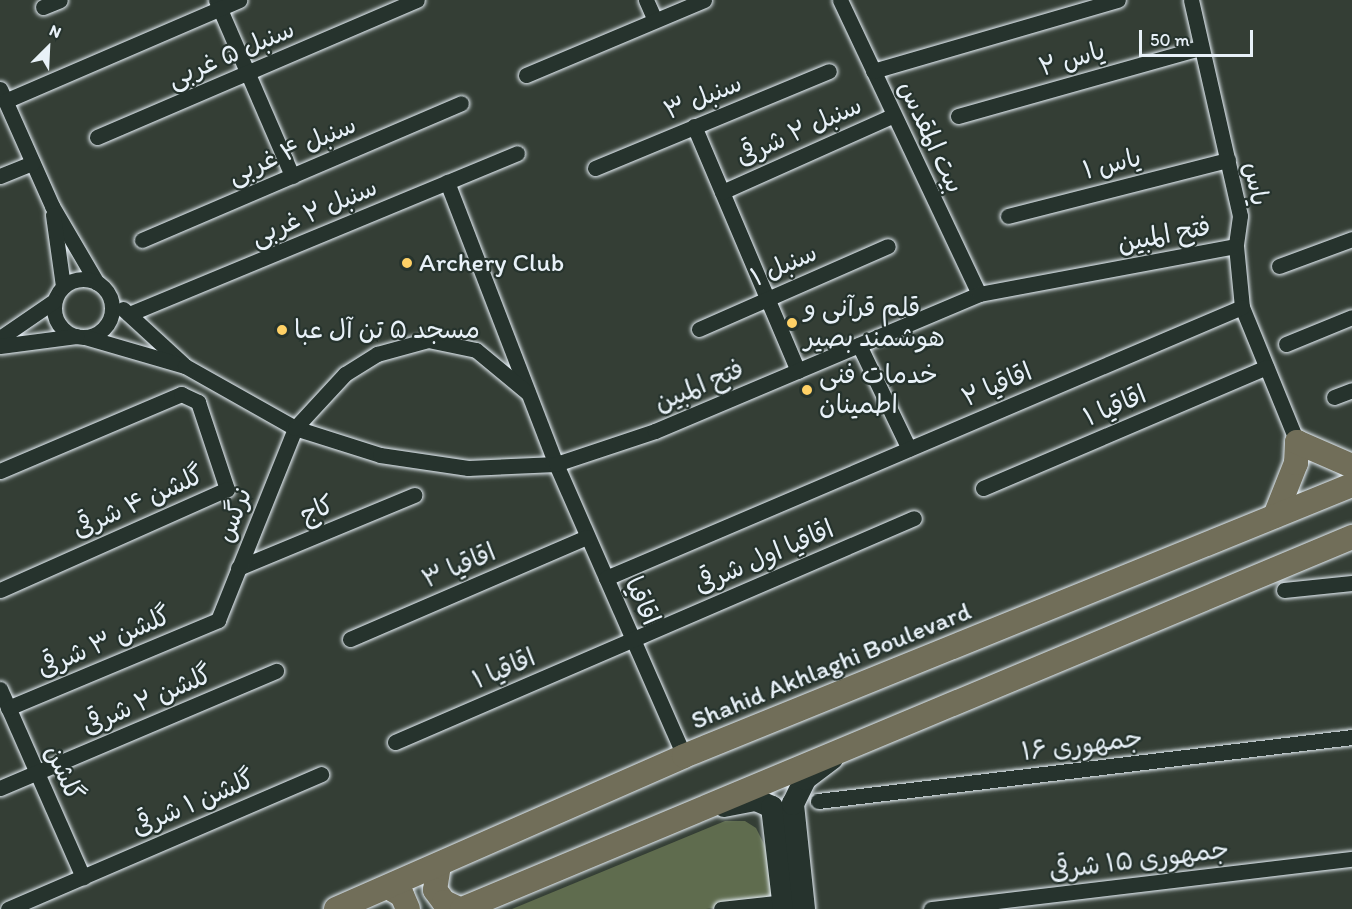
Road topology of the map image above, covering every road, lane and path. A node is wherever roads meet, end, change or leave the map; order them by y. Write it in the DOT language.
graph roads {
  1 [pos="60,0"];
  2 [pos="239,0"];
  3 [pos="417,0"];
  4 [pos="646,0"];
  5 [pos="704,0"];
  6 [pos="840,0"];
  7 [pos="1118,0"];
  8 [pos="1191,0"];
  9 [pos="218,4"];
  10 [pos="43,7"];
  11 [pos="655,20"];
  12 [pos="1200,48"];
  13 [pos="829,71"];
  14 [pos="873,71"];
  15 [pos="248,73"];
  16 [pos="526,75"];
  17 [pos="3,95"];
  18 [pos="461,103"];
  19 [pos="894,115"];
  20 [pos="958,116"];
  21 [pos="694,126"];
  22 [pos="97,137"];
  23 [pos="517,153"];
  24 [pos="1228,160"];
  25 [pos="33,163"];
  26 [pos="595,168"];
  27 [pos="0,176"];
  28 [pos="292,176"];
  29 [pos="447,182"];
  30 [pos="722,192"];
  31 [pos="52,206"];
  32 [pos="1008,216"];
  33 [pos="142,240"];
  34 [pos="1351,243"];
  35 [pos="888,246"];
  36 [pos="1236,246"];
  37 [pos="1279,266"];
  38 [pos="97,283"];
  39 [pos="63,286"];
  40 [pos="979,294"];
  41 [pos="109,297"];
  42 [pos="768,298"];
  43 [pos="54,301"];
  44 [pos="1242,307"];
  45 [pos="129,314"];
  46 [pos="1352,316"];
  47 [pos="699,329"];
  48 [pos="81,336"];
  49 [pos="0,338"];
  50 [pos="1286,344"];
  51 [pos="859,345"];
  52 [pos="0,346"];
  53 [pos="185,366"];
  54 [pos="1266,367"];
  55 [pos="798,371"];
  56 [pos="1352,390"];
  57 [pos="528,393"];
  58 [pos="1334,397"];
  59 [pos="295,428"];
  60 [pos="1297,442"];
  61 [pos="909,448"];
  62 [pos="556,464"];
  63 [pos="1352,466"];
  64 [pos="0,471"];
  65 [pos="1352,485"];
  66 [pos="983,489"];
  67 [pos="414,495"];
  68 [pos="1275,516"];
  69 [pos="914,518"];
  70 [pos="587,537"];
  71 [pos="1352,537"];
  72 [pos="238,568"];
  73 [pos="606,578"];
  74 [pos="1352,583"];
  75 [pos="0,590"];
  76 [pos="1284,590"];
  77 [pos="218,620"];
  78 [pos="350,639"];
  79 [pos="633,640"];
  80 [pos="276,671"];
  81 [pos="0,689"];
  82 [pos="8,708"];
  83 [pos="1352,737"];
  84 [pos="395,742"];
  85 [pos="842,752"];
  86 [pos="684,756"];
  87 [pos="38,774"];
  88 [pos="321,774"];
  89 [pos="0,788"];
  90 [pos="818,801"];
  91 [pos="783,805"];
  92 [pos="708,809"];
  93 [pos="1352,859"];
  94 [pos="439,865"];
  95 [pos="83,877"];
  96 [pos="388,887"];
  97 [pos="783,906"];
  98 [pos="8,909"];
  99 [pos="336,909"];
  100 [pos="408,909"];
  101 [pos="460,909"];
  102 [pos="721,909"];
  103 [pos="804,909"];
  104 [pos="931,909"];
  1 -- 10 [label="street"];
  2 -- 9 [label="street"];
  3 -- 15 [label="street, سنبل ۵ غربی"];
  4 -- 11 [label="street"];
  5 -- 11 [label="street"];
  6 -- 14 [label="street, بیت المقدس"];
  7 -- 14 [label="street"];
  8 -- 12 [label="street, یاس"];
  9 -- 15 [label="street"];
  9 -- 17 [label="street"];
  11 -- 16 [label="street"];
  12 -- 20 [label="street, یاس ۲"];
  12 -- 24 [label="street, یاس"];
  13 -- 21 [label="street, سنبل ۳"];
  14 -- 19 [label="street, بیت المقدس"];
  15 -- 22 [label="street, سنبل ۵ غربی"];
  15 -- 28 [label="street"];
  17 -- 25 [label="street"];
  18 -- 28 [label="street, سنبل ۴ غربی"];
  19 -- 30 [label="street, سنبل ۲ شرقی"];
  19 -- 40 [label="street, بیت المقدس"];
  21 -- 26 [label="street, سنبل ۳"];
  21 -- 30 [label="street"];
  23 -- 29 [label="street, سنبل ۲ غربی"];
  24 -- 32 [label="street, یاس ۱"];
  24 -- 36 [label="street, یاس"];
  25 -- 27 [label="street"];
  25 -- 31 [label="street"];
  28 -- 33 [label="street, سنبل ۴ غربی"];
  29 -- 45 [label="street, سنبل ۲ غربی"];
  29 -- 57 [label="street, اقاقیا"];
  30 -- 42 [label="street"];
  31 -- 38 [label="street"];
  31 -- 39 [label="street"];
  34 -- 37 [label="street"];
  35 -- 42 [label="street, سنبل ۱"];
  36 -- 40 [label="street, فتح المبین"];
  36 -- 44 [label="street, یاس"];
  38 -- 39 [label="street"];
  38 -- 41 [label="street"];
  39 -- 43 [label="street"];
  40 -- 51 [label="street, فتح المبین"];
  41 -- 45 [label="street"];
  41 -- 48 [label="street"];
  42 -- 47 [label="street, سنبل ۱"];
  42 -- 55 [label="street"];
  43 -- 48 [label="street"];
  43 -- 49 [label="street"];
  44 -- 54 [label="street, یاس"];
  44 -- 61 [label="street, اقاقیا ۲"];
  45 -- 53 [label="street"];
  46 -- 50 [label="street"];
  48 -- 52 [label="street"];
  48 -- 53 [label="street"];
  51 -- 55 [label="street, فتح المبین"];
  51 -- 61 [label="street"];
  53 -- 59 [label="street, فتح المبین"];
  54 -- 60 [label="street, یاس"];
  54 -- 66 [label="street, اقاقیا ۱"];
  55 -- 62 [label="street, فتح المبین"];
  56 -- 58 [label="street"];
  57 -- 59 [label="street"];
  57 -- 62 [label="street, اقاقیا"];
  59 -- 62 [label="street, فتح المبین"];
  59 -- 72 [label="street, نرگس"];
  60 -- 63 [label="main road"];
  60 -- 68 [label="main road"];
  61 -- 73 [label="street, اقاقیا ۲"];
  62 -- 70 [label="street, اقاقیا"];
  64 -- 75 [label="street, گلشن ۴ شرقی"];
  65 -- 68 [label="main road, Shahid Akhlaghi Boulevard"];
  67 -- 72 [label="street, کاج"];
  68 -- 86 [label="main road, Shahid Akhlaghi Boulevard"];
  69 -- 79 [label="street, اقاقیا اول شرقی"];
  70 -- 73 [label="street, اقاقیا"];
  70 -- 78 [label="street, اقاقیا ۳"];
  71 -- 85 [label="main road"];
  72 -- 77 [label="street, نرگس"];
  73 -- 79 [label="street, اقاقیا"];
  74 -- 76 [label="street"];
  77 -- 82 [label="street, گلشن ۳ شرقی"];
  79 -- 84 [label="street, اقاقیا ۱"];
  79 -- 86 [label="street, اقاقیا"];
  80 -- 87 [label="street, گلشن ۲ شرقی"];
  81 -- 82 [label="street, گلشن"];
  82 -- 87 [label="street, گلشن"];
  83 -- 90 [label="street, جمهوری ۱۶"];
  85 -- 91 [label="street"];
  85 -- 92 [label="main road"];
  86 -- 94 [label="main road, Shahid Akhlaghi Boulevard"];
  87 -- 89 [label="street, گلشن ۲ شرقی"];
  87 -- 95 [label="street, گلشن"];
  88 -- 95 [label="street, گلشن ۱ شرقی"];
  91 -- 92 [label="street"];
  91 -- 97 [label="street"];
  91 -- 103 [label="street"];
  92 -- 101 [label="main road"];
  93 -- 104 [label="street, جمهوری ۱۵ شرقی"];
  94 -- 96 [label="main road, Shahid Akhlaghi Boulevard"];
  94 -- 101 [label="main road"];
  95 -- 98 [label="street, گلشن ۱ شرقی"];
  96 -- 99 [label="main road, Shahid Akhlaghi Boulevard"];
  96 -- 100 [label="main road"];
  97 -- 102 [label="street"];
}
